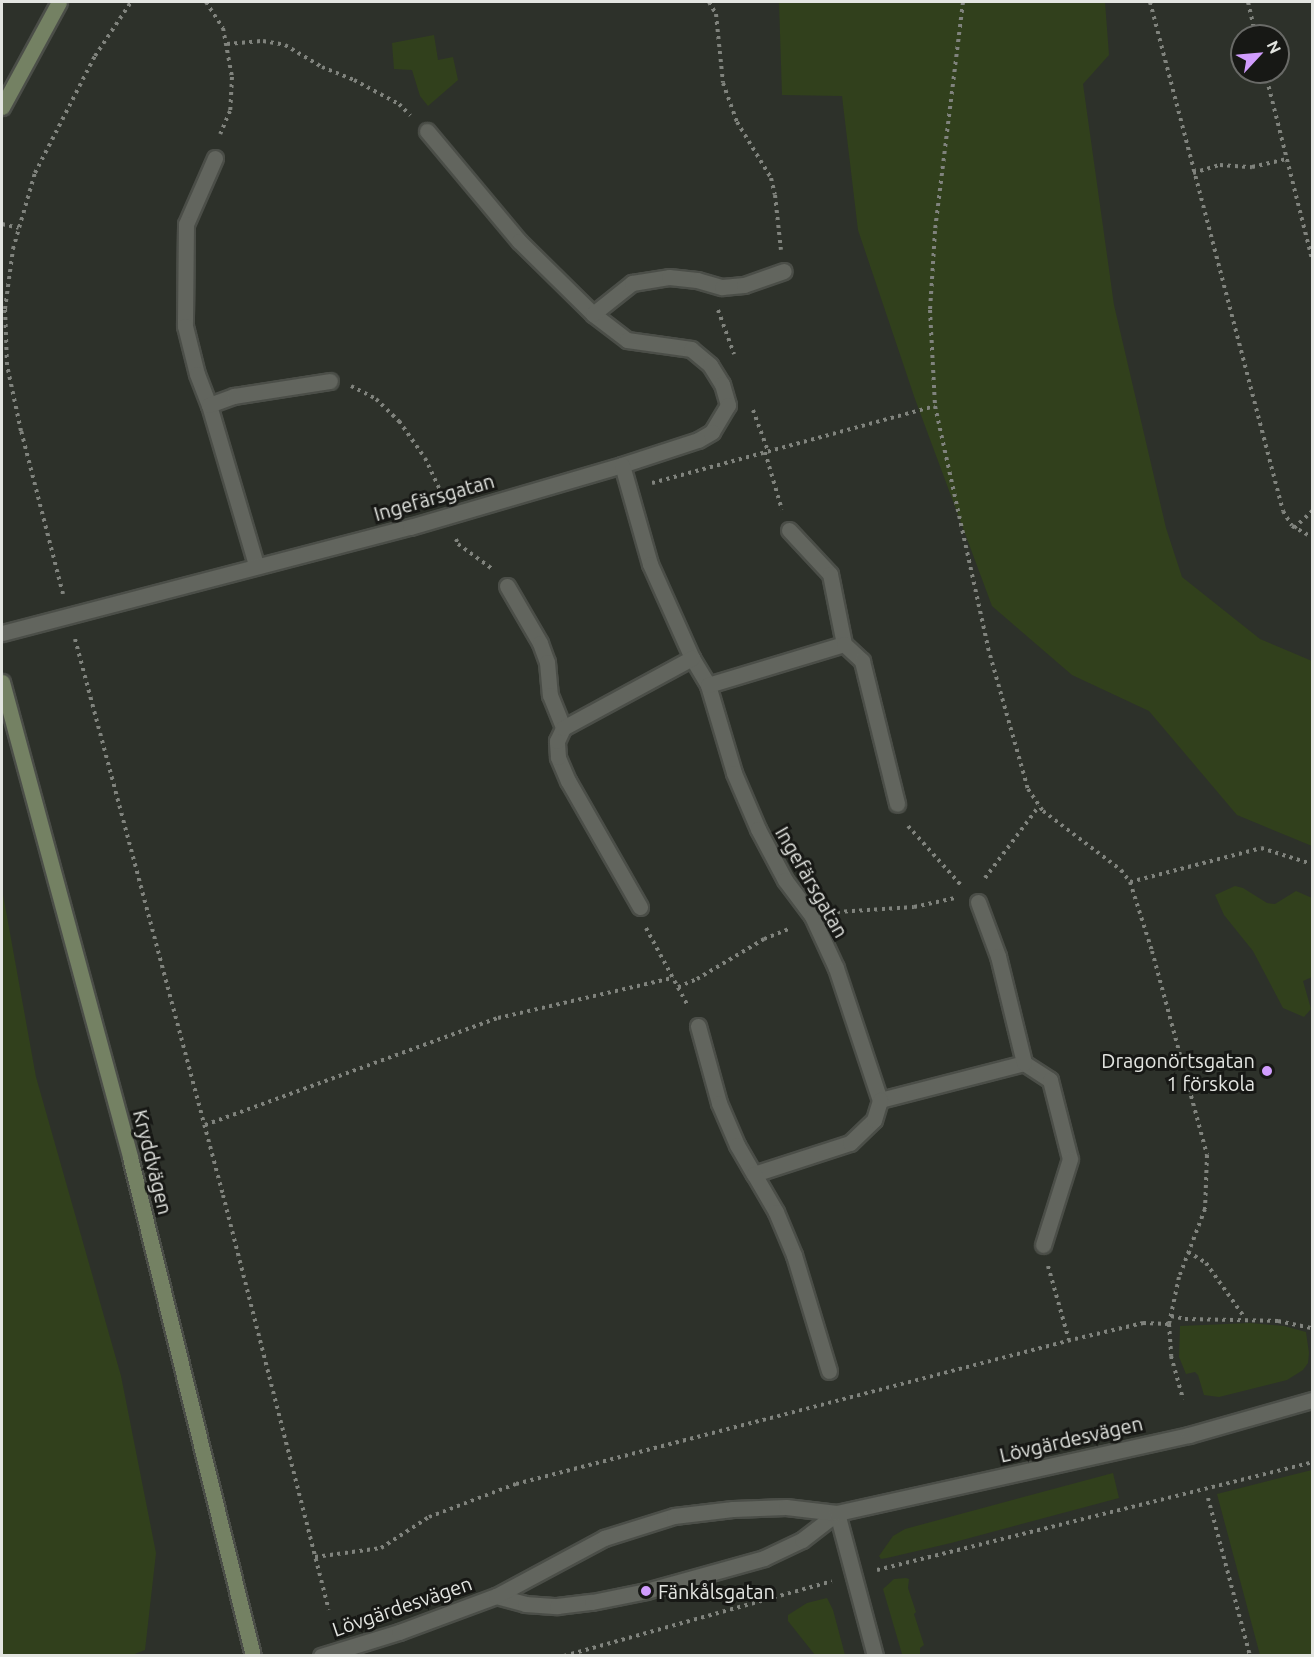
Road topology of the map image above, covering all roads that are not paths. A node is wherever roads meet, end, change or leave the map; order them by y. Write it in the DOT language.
graph roads {
  1 [pos="59,2"];
  2 [pos="2,107"];
  3 [pos="427,131"];
  4 [pos="215,158"];
  5 [pos="784,271"];
  6 [pos="593,314"];
  7 [pos="330,381"];
  8 [pos="209,405"];
  9 [pos="622,465"];
  10 [pos="789,530"];
  11 [pos="256,566"];
  12 [pos="507,586"];
  13 [pos="2,633"];
  14 [pos="844,644"];
  15 [pos="692,658"];
  16 [pos="2,682"];
  17 [pos="708,685"];
  18 [pos="563,728"];
  19 [pos="897,804"];
  20 [pos="974,898"];
  21 [pos="640,907"];
  22 [pos="698,1026"];
  23 [pos="1024,1063"];
  24 [pos="880,1101"];
  25 [pos="754,1174"];
  26 [pos="1042,1245"];
  27 [pos="829,1371"];
  28 [pos="1312,1400"];
  29 [pos="837,1513"];
  30 [pos="496,1596"];
  31 [pos="253,1656"];
  32 [pos="321,1656"];
  33 [pos="875,1656"];
  1 -- 2 [label="street"];
  3 -- 6 [label="street, Ingefärsgatan"];
  4 -- 8 [label="street"];
  5 -- 6 [label="street"];
  6 -- 9 [label="street, Ingefärsgatan"];
  7 -- 8 [label="street"];
  8 -- 11 [label="street"];
  9 -- 11 [label="street, Ingefärsgatan"];
  9 -- 15 [label="street, Ingefärsgatan"];
  10 -- 14 [label="street"];
  11 -- 13 [label="street, Ingefärsgatan"];
  12 -- 18 [label="street"];
  14 -- 17 [label="street"];
  14 -- 19 [label="street"];
  15 -- 17 [label="street, Ingefärsgatan"];
  15 -- 18 [label="street"];
  16 -- 31 [label="street, Kryddvägen"];
  17 -- 24 [label="street, Ingefärsgatan"];
  18 -- 21 [label="street"];
  20 -- 23 [label="street"];
  22 -- 25 [label="street"];
  23 -- 24 [label="street"];
  23 -- 26 [label="street"];
  24 -- 25 [label="street"];
  25 -- 27 [label="street"];
  28 -- 29 [label="street, Lövgärdesvägen"];
  29 -- 30 [label="street, Lövgärdesvägen"];
  29 -- 30 [label="street, Lövgärdesvägen"];
  29 -- 33 [label="street"];
  30 -- 32 [label="street, Lövgärdesvägen"];
}
